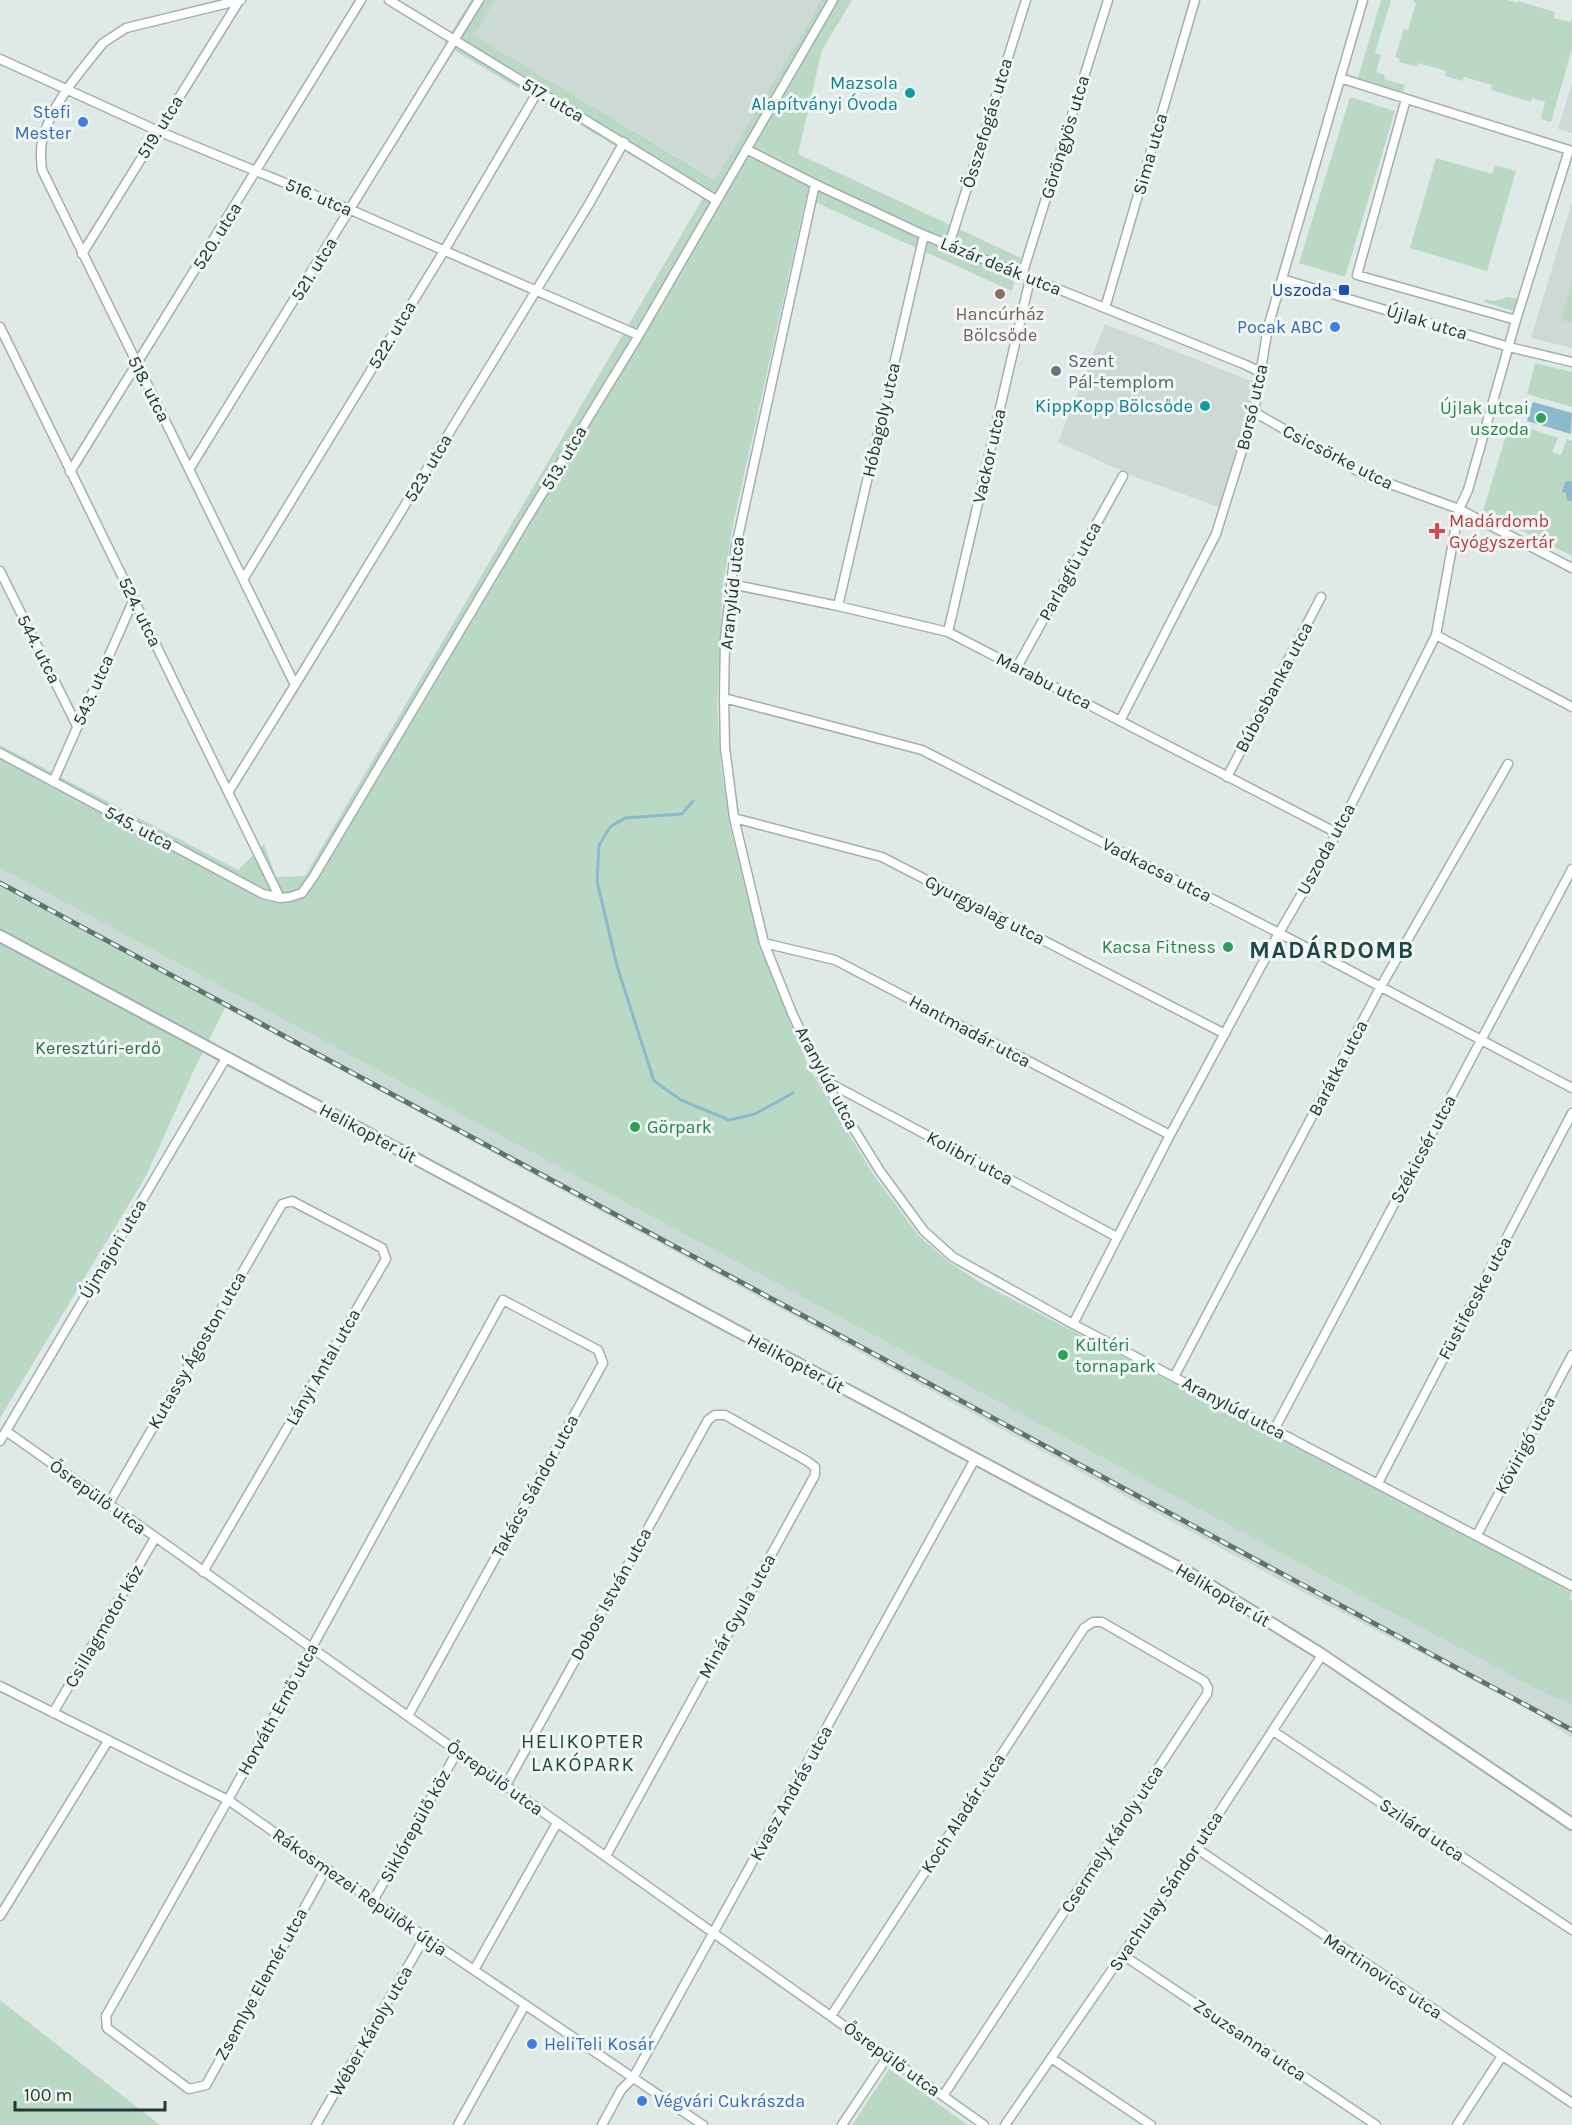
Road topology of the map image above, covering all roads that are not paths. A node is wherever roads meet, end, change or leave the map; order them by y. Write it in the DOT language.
graph roads {
  1 [pos="240,0"];
  2 [pos="361,0"];
  3 [pos="389,0"];
  4 [pos="479,0"];
  5 [pos="833,0"];
  6 [pos="1026,0"];
  7 [pos="1108,0"];
  8 [pos="1195,0"];
  9 [pos="1363,0"];
  10 [pos="454,39"];
  11 [pos="0,59"];
  12 [pos="1340,78"];
  13 [pos="67,89"];
  14 [pos="538,91"];
  15 [pos="1406,99"];
  16 [pos="158,131"];
  17 [pos="624,142"];
  18 [pos="746,149"];
  19 [pos="256,171"];
  20 [pos="815,184"];
  21 [pos="716,200"];
  22 [pos="351,210"];
  23 [pos="924,235"];
  24 [pos="949,245"];
  25 [pos="444,251"];
  26 [pos="82,254"];
  27 [pos="1026,277"];
  28 [pos="1282,279"];
  29 [pos="535,291"];
  30 [pos="1105,308"];
  31 [pos="1516,320"];
  32 [pos="1,333"];
  33 [pos="638,335"];
  34 [pos="1509,346"];
  35 [pos="1572,362"];
  36 [pos="137,365"];
  37 [pos="1262,373"];
  38 [pos="1254,412"];
  39 [pos="190,468"];
  40 [pos="70,472"];
  41 [pos="1123,476"];
  42 [pos="1459,509"];
  43 [pos="1572,568"];
  44 [pos="2,575"];
  45 [pos="244,578"];
  46 [pos="730,584"];
  47 [pos="0,588"];
  48 [pos="1321,597"];
  49 [pos="134,599"];
  50 [pos="838,606"];
  51 [pos="948,632"];
  52 [pos="1436,635"];
  53 [pos="1017,667"];
  54 [pos="295,685"];
  55 [pos="724,698"];
  56 [pos="1572,707"];
  57 [pos="1120,721"];
  58 [pos="77,726"];
  59 [pos="0,753"];
  60 [pos="1508,764"];
  61 [pos="1227,777"];
  62 [pos="53,782"];
  63 [pos="228,791"];
  64 [pos="734,818"];
  65 [pos="1337,833"];
  66 [pos="1572,869"];
  67 [pos="280,898"];
  68 [pos="1279,933"];
  69 [pos="0,936"];
  70 [pos="764,943"];
  71 [pos="1380,988"];
  72 [pos="1225,1034"];
  73 [pos="1480,1040"];
  74 [pos="226,1058"];
  75 [pos="824,1079"];
  76 [pos="1572,1088"];
  77 [pos="1572,1113"];
  78 [pos="1170,1135"];
  79 [pos="292,1201"];
  80 [pos="1117,1237"];
  81 [pos="503,1300"];
  82 [pos="1073,1324"];
  83 [pos="1572,1355"];
  84 [pos="1174,1377"];
  85 [pos="725,1415"];
  86 [pos="1274,1430"];
  87 [pos="6,1431"];
  88 [pos="0,1441"];
  89 [pos="975,1458"];
  90 [pos="1378,1483"];
  91 [pos="108,1505"];
  92 [pos="1477,1535"];
  93 [pos="155,1538"];
  94 [pos="203,1572"];
  95 [pos="1572,1586"];
  96 [pos="1102,1622"];
  97 [pos="311,1648"];
  98 [pos="1322,1655"];
  99 [pos="0,1686"];
  100 [pos="53,1713"];
  101 [pos="408,1716"];
  102 [pos="1273,1731"];
  103 [pos="108,1741"];
  104 [pos="457,1752"];
  105 [pos="506,1785"];
  106 [pos="228,1800"];
  107 [pos="557,1823"];
  108 [pos="1572,1824"];
  109 [pos="1196,1848"];
  110 [pos="606,1856"];
  111 [pos="326,1869"];
  112 [pos="373,1901"];
  113 [pos="0,1916"];
  114 [pos="1572,1930"];
  115 [pos="714,1932"];
  116 [pos="425,1937"];
  117 [pos="1123,1955"];
  118 [pos="474,1970"];
  119 [pos="525,2005"];
  120 [pos="831,2016"];
  121 [pos="888,2056"];
  122 [pos="1502,2056"];
  123 [pos="1051,2058"];
  124 [pos="633,2078"];
  125 [pos="189,2089"];
  126 [pos="943,2096"];
  127 [pos="1572,2103"];
  128 [pos="316,2125"];
  129 [pos="458,2125"];
  130 [pos="602,2125"];
  131 [pos="703,2125"];
  132 [pos="842,2125"];
  133 [pos="984,2125"];
  134 [pos="1005,2125"];
  135 [pos="1151,2125"];
  136 [pos="1376,2125"];
  137 [pos="1456,2125"];
  1 -- 13 [label="street"];
  1 -- 16 [label="street, 519. utca"];
  2 -- 19 [label="street, 520. utca"];
  3 -- 10 [label="street, 517. utca"];
  4 -- 10 [label="street, 521. utca"];
  5 -- 18 [label="street, 513. utca"];
  6 -- 24 [label="street, Összefogás utca"];
  7 -- 27 [label="street, Göröngyös utca"];
  8 -- 30 [label="street, Sima utca"];
  9 -- 12 [label="street, Borsó utca"];
  10 -- 14 [label="street, 517. utca"];
  10 -- 22 [label="street, 521. utca"];
  11 -- 13 [label="street, 516. utca"];
  12 -- 15 [label="street"];
  12 -- 28 [label="street, Borsó utca"];
  13 -- 16 [label="street, 516. utca"];
  13 -- 26 [label="street, 518. utca"];
  14 -- 17 [label="street, 517. utca"];
  14 -- 25 [label="street, 522. utca"];
  15 -- 31 [label="street"];
  15 -- 31 [label="street"];
  16 -- 19 [label="street, 516. utca"];
  16 -- 26 [label="street, 519. utca"];
  17 -- 21 [label="street, 517. utca"];
  17 -- 29 [label="street, 523. utca"];
  18 -- 20 [label="street, Lázár deák utca"];
  18 -- 21 [label="street, 513. utca"];
  19 -- 22 [label="street, 516. utca"];
  19 -- 36 [label="street, 520. utca"];
  20 -- 23 [label="street, Lázár deák utca"];
  20 -- 46 [label="street, Aranylúd utca"];
  21 -- 33 [label="street, 513. utca"];
  22 -- 25 [label="street, 516. utca"];
  22 -- 39 [label="street, 521. utca"];
  23 -- 24 [label="street, Lázár deák utca"];
  23 -- 50 [label="street, Hóbagoly utca"];
  24 -- 27 [label="street, Lázár deák utca"];
  25 -- 29 [label="street, 516. utca"];
  25 -- 45 [label="street, 522. utca"];
  26 -- 36 [label="street, 518. utca"];
  27 -- 30 [label="street, Lázár deák utca"];
  27 -- 51 [label="street, Vackor utca"];
  28 -- 34 [label="street, Újlak utca"];
  28 -- 37 [label="street, Borsó utca"];
  29 -- 33 [label="street, 516. utca"];
  29 -- 54 [label="street, 523. utca"];
  30 -- 37 [label="street, Lázár deák utca"];
  31 -- 34 [label="street"];
  32 -- 40 [label="street, 524. utca"];
  33 -- 67 [label="street, 513. utca"];
  34 -- 35 [label="street, Újlak utca"];
  34 -- 42 [label="street, Uszoda utca"];
  36 -- 39 [label="street, 518. utca"];
  36 -- 40 [label="street, 520. utca"];
  37 -- 38 [label="street, Borsó utca"];
  38 -- 42 [label="street, Csicsörke utca"];
  38 -- 57 [label="street, Borsó utca"];
  39 -- 45 [label="street, 518. utca"];
  40 -- 49 [label="street, 524. utca"];
  41 -- 53 [label="street, Parlagfű utca"];
  42 -- 43 [label="street, Csicsörke utca"];
  42 -- 52 [label="street, Uszoda utca"];
  44 -- 47 [label="street"];
  44 -- 58 [label="street, 544. utca"];
  45 -- 54 [label="street, 518. utca"];
  46 -- 50 [label="street, Marabu utca"];
  46 -- 55 [label="street, Aranylúd utca"];
  48 -- 61 [label="street, Búbosbanka utca"];
  49 -- 58 [label="street, 543. utca"];
  49 -- 63 [label="street, 524. utca"];
  50 -- 51 [label="street, Marabu utca"];
  51 -- 53 [label="street, Marabu utca"];
  52 -- 56 [label="street"];
  52 -- 65 [label="street, Uszoda utca"];
  53 -- 57 [label="street, Marabu utca"];
  54 -- 63 [label="street, 523. utca"];
  55 -- 64 [label="street, Aranylúd utca"];
  55 -- 68 [label="street, Vadkacsa utca"];
  57 -- 61 [label="street, Marabu utca"];
  58 -- 62 [label="street, 543. utca"];
  59 -- 62 [label="street, 545. utca"];
  60 -- 71 [label="street, Barátka utca"];
  61 -- 65 [label="street, Marabu utca"];
  62 -- 67 [label="street, 545. utca"];
  63 -- 67 [label="street, 524. utca"];
  64 -- 70 [label="street, Aranylúd utca"];
  64 -- 72 [label="street, Gyurgyalag utca"];
  65 -- 68 [label="street, Uszoda utca"];
  66 -- 73 [label="street, Székicsér utca"];
  68 -- 71 [label="street, Vadkacsa utca"];
  68 -- 72 [label="street, Uszoda utca"];
  69 -- 74 [label="street, Helikopter út"];
  70 -- 75 [label="street, Aranylúd utca"];
  70 -- 78 [label="street, Hantmadár utca"];
  71 -- 73 [label="street, Vadkacsa utca"];
  71 -- 84 [label="street, Barátka utca"];
  72 -- 78 [label="street, Uszoda utca"];
  73 -- 76 [label="street, Vadkacsa utca"];
  73 -- 86 [label="street, Székicsér utca"];
  74 -- 87 [label="street, Újmajori utca"];
  74 -- 89 [label="street, Helikopter út"];
  75 -- 80 [label="street, Kolibri utca"];
  75 -- 82 [label="street, Aranylúd utca"];
  77 -- 90 [label="street, Füstifecske utca"];
  78 -- 80 [label="street, Uszoda utca"];
  79 -- 91 [label="street, Kutassy Ágoston utca"];
  79 -- 94 [label="street, Lányi Antal utca"];
  80 -- 82 [label="street, Uszoda utca"];
  81 -- 97 [label="street, Horváth Ernő utca"];
  81 -- 101 [label="street, Takács Sándor utca"];
  82 -- 84 [label="street, Aranylúd utca"];
  83 -- 92 [label="street, Kövirigó utca"];
  84 -- 86 [label="street, Aranylúd utca"];
  85 -- 105 [label="street, Dobos István utca"];
  85 -- 110 [label="street, Minár Gyula utca"];
  86 -- 90 [label="street, Aranylúd utca"];
  87 -- 88 [label="street, Újmajori utca"];
  87 -- 91 [label="street, Ősrepülő utca"];
  89 -- 98 [label="street, Helikopter út"];
  89 -- 115 [label="street, Kvasz András utca"];
  90 -- 92 [label="street, Aranylúd utca"];
  91 -- 93 [label="street, Ősrepülő utca"];
  92 -- 95 [label="street, Aranylúd utca"];
  93 -- 94 [label="street, Ősrepülő utca"];
  93 -- 100 [label="street, Csillagmotor köz"];
  94 -- 97 [label="street, Ősrepülő utca"];
  96 -- 120 [label="street, Koch Aladár utca"];
  96 -- 126 [label="street, Csermely Károly utca"];
  97 -- 101 [label="street, Ősrepülő utca"];
  97 -- 106 [label="street, Horváth Ernő utca"];
  98 -- 102 [label="street, Svachulay Sándor utca"];
  98 -- 108 [label="street, Helikopter út"];
  99 -- 100 [label="street, Rákosmezei Repülők útja"];
  100 -- 103 [label="street, Rákosmezei Repülők útja"];
  101 -- 104 [label="street, Ősrepülő utca"];
  102 -- 109 [label="street, Svachulay Sándor utca"];
  102 -- 114 [label="street, Szilárd utca"];
  103 -- 106 [label="street, Rákosmezei Repülők útja"];
  103 -- 113 [label="street"];
  104 -- 105 [label="street, Ősrepülő utca"];
  104 -- 112 [label="street, Siklórepülő köz"];
  105 -- 107 [label="street, Ősrepülő utca"];
  106 -- 111 [label="street, Rákosmezei Repülők útja"];
  106 -- 125 [label="street, Horváth Ernő utca"];
  107 -- 110 [label="street, Ősrepülő utca"];
  107 -- 118 [label="street"];
  109 -- 117 [label="street, Svachulay Sándor utca"];
  109 -- 122 [label="street, Martinovics utca"];
  110 -- 115 [label="street, Ősrepülő utca"];
  111 -- 112 [label="street, Rákosmezei Repülők útja"];
  111 -- 125 [label="street, Zsemlye Elemér utca"];
  112 -- 116 [label="street, Rákosmezei Repülők útja"];
  115 -- 120 [label="street, Ősrepülő utca"];
  115 -- 124 [label="street, Kvasz András utca"];
  116 -- 118 [label="street, Rákosmezei Repülők útja"];
  116 -- 128 [label="street, Wéber Károly utca"];
  117 -- 123 [label="street, Svachulay Sándor utca"];
  117 -- 136 [label="street, Zsuzsanna utca"];
  118 -- 119 [label="street, Rákosmezei Repülők útja"];
  119 -- 124 [label="street, Rákosmezei Repülők útja"];
  119 -- 129 [label="street"];
  120 -- 121 [label="street, Ősrepülő utca"];
  121 -- 126 [label="street, Ősrepülő utca"];
  121 -- 132 [label="street"];
  122 -- 127 [label="street, Martinovics utca"];
  122 -- 137 [label="street"];
  123 -- 134 [label="street, Svachulay Sándor utca"];
  123 -- 135 [label="street"];
  124 -- 130 [label="street, Kvasz András utca"];
  124 -- 131 [label="street, Rákosmezei Repülők útja"];
  126 -- 133 [label="street, Ősrepülő utca"];
}
